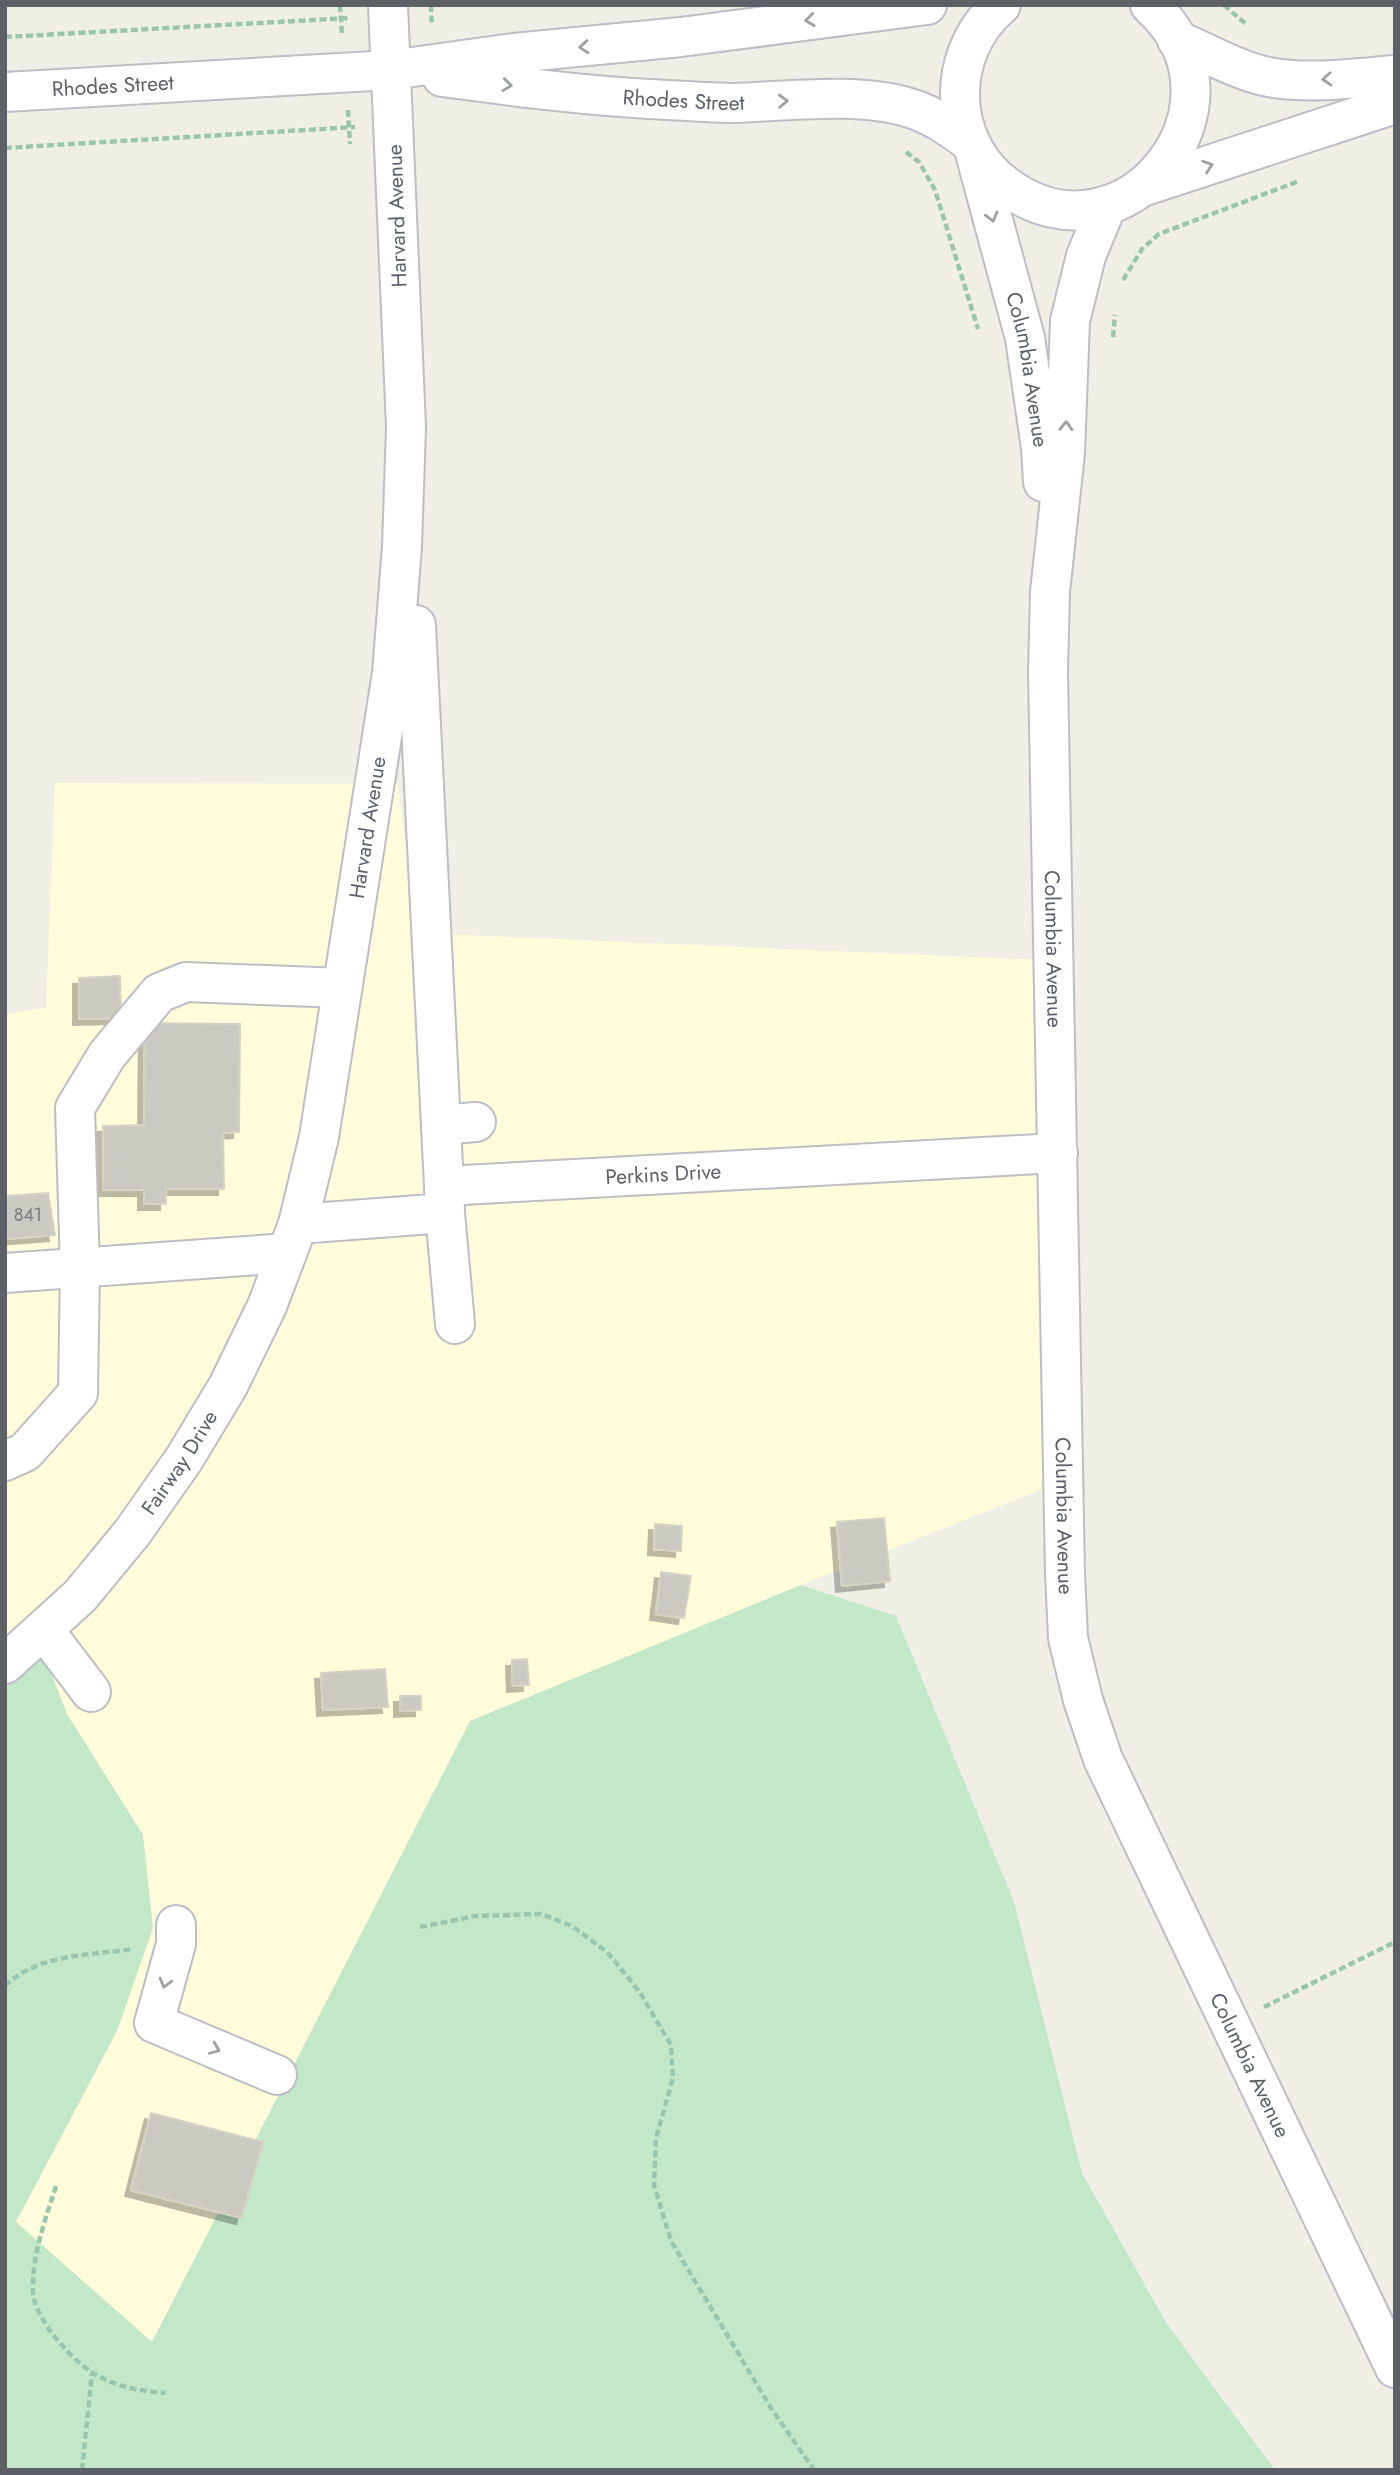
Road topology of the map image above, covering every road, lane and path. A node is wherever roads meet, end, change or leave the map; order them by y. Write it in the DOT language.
graph roads {
  1 [pos="927,5"];
  2 [pos="1000,5"];
  3 [pos="1224,5"];
  4 [pos="388,12"];
  5 [pos="1165,18"];
  6 [pos="444,21"];
  7 [pos="1256,32"];
  8 [pos="5,37"];
  9 [pos="391,70"];
  10 [pos="1395,75"];
  11 [pos="5,92"];
  12 [pos="1395,104"];
  13 [pos="394,124"];
  14 [pos="972,146"];
  15 [pos="5,148"];
  16 [pos="897,148"];
  17 [pos="1305,178"];
  18 [pos="1143,187"];
  19 [pos="1107,205"];
  20 [pos="1123,281"];
  21 [pos="1115,314"];
  22 [pos="978,329"];
  23 [pos="1113,337"];
  24 [pos="406,427"];
  25 [pos="1051,592"];
  26 [pos="342,988"];
  27 [pos="1058,1153"];
  28 [pos="444,1200"];
  29 [pos="293,1239"];
  30 [pos="80,1268"];
  31 [pos="5,1273"];
  32 [pos="455,1324"];
  33 [pos="5,1461"];
  34 [pos="44,1630"];
  35 [pos="5,1664"];
  36 [pos="91,1692"];
  37 [pos="420,1927"];
  38 [pos="176,1935"];
  39 [pos="1395,1942"];
  40 [pos="5,1986"];
  41 [pos="1228,2024"];
  42 [pos="277,2075"];
  43 [pos="56,2186"];
  44 [pos="1395,2368"];
  45 [pos="92,2372"];
  46 [pos="165,2393"];
  47 [pos="82,2470"];
  48 [pos="814,2470"];
  1 -- 9 [label="street, Rhodes Street, one-way"];
  2 -- 14 [label="street, Columbia Avenue"];
  3 -- 7 [label="path"];
  4 -- 6 [label="path"];
  4 -- 8 [label="path"];
  4 -- 9 [label="street, Harvard Avenue"];
  10 -- 5 [label="street, one-way"];
  5 -- 18 [label="street"];
  9 -- 11 [label="street, Rhodes Street"];
  9 -- 13 [label="street, Harvard Avenue"];
  9 -- 14 [label="street, Rhodes Street, one-way"];
  18 -- 12 [label="street, one-way"];
  13 -- 15 [label="path"];
  13 -- 24 [label="street, Harvard Avenue"];
  14 -- 19 [label="street"];
  14 -- 25 [label="street, Columbia Avenue, one-way"];
  16 -- 22 [label="path"];
  17 -- 20 [label="path"];
  18 -- 19 [label="street"];
  25 -- 19 [label="street, Columbia Avenue, one-way"];
  21 -- 23 [label="path"];
  24 -- 26 [label="street, Harvard Avenue"];
  24 -- 28 [label="street, Harvard Avenue"];
  25 -- 27 [label="street, Columbia Avenue"];
  26 -- 29 [label="street, Harvard Avenue"];
  26 -- 30 [label="street"];
  27 -- 28 [label="street, Perkins Drive"];
  27 -- 41 [label="street, Columbia Avenue"];
  28 -- 29 [label="street, Perkins Drive"];
  28 -- 32 [label="street, Harvard Avenue"];
  29 -- 30 [label="street, Perkins Drive"];
  29 -- 34 [label="street, Fairway Drive"];
  30 -- 31 [label="street, Perkins Drive"];
  30 -- 33 [label="street"];
  34 -- 35 [label="street, Fairway Drive"];
  34 -- 36 [label="street"];
  37 -- 48 [label="path"];
  38 -- 40 [label="path"];
  38 -- 42 [label="street, one-way"];
  39 -- 41 [label="path"];
  41 -- 44 [label="street, Columbia Avenue"];
  43 -- 45 [label="path"];
  45 -- 46 [label="path"];
  45 -- 47 [label="path"];
}
